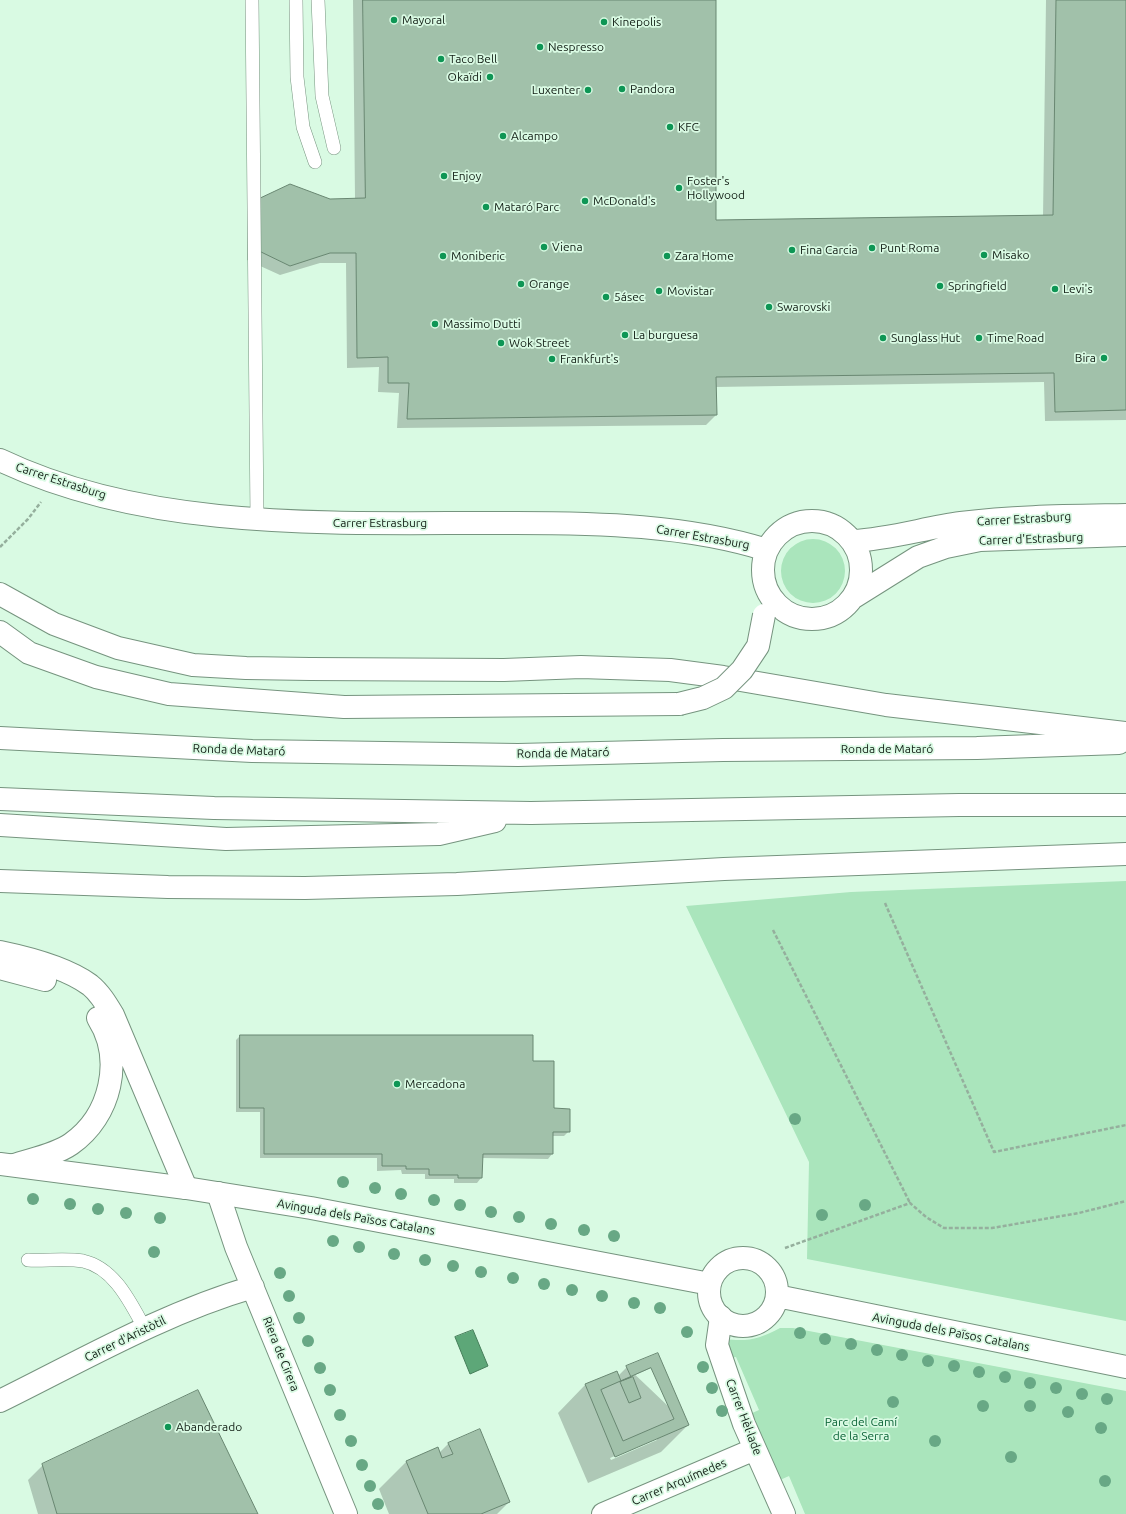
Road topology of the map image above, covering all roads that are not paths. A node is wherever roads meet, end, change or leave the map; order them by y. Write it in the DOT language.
graph roads {
  1 [pos="252,0"];
  2 [pos="296,0"];
  3 [pos="318,0"];
  4 [pos="334,148"];
  5 [pos="315,162"];
  6 [pos="0,460"];
  7 [pos="1126,515"];
  8 [pos="256,519"];
  9 [pos="1126,535"];
  10 [pos="853,541"];
  11 [pos="766,550"];
  12 [pos="0,594"];
  13 [pos="854,597"];
  14 [pos="767,606"];
  15 [pos="0,632"];
  16 [pos="1126,733"];
  17 [pos="0,738"];
  18 [pos="1126,743"];
  19 [pos="0,799"];
  20 [pos="1126,805"];
  21 [pos="531,813"];
  22 [pos="0,825"];
  23 [pos="1126,854"];
  24 [pos="0,881"];
  25 [pos="0,952"];
  26 [pos="0,968"];
  27 [pos="7,1165"];
  28 [pos="186,1188"];
  29 [pos="218,1193"];
  30 [pos="28,1260"];
  31 [pos="710,1284"];
  32 [pos="253,1286"];
  33 [pos="777,1296"];
  34 [pos="721,1317"];
  35 [pos="145,1329"];
  36 [pos="1126,1367"];
  37 [pos="0,1401"];
  38 [pos="755,1449"];
  39 [pos="346,1514"];
  40 [pos="603,1514"];
  41 [pos="784,1514"];
  1 -- 8 [label="lane"];
  2 -- 5 [label="lane"];
  3 -- 4 [label="lane"];
  6 -- 8 [label="main road, Carrer Estrasburg"];
  7 -- 10 [label="main road, Carrer Estrasburg"];
  8 -- 11 [label="main road, Carrer Estrasburg"];
  9 -- 13 [label="main road, Carrer d'Estrasburg"];
  10 -- 11 [label="main road"];
  10 -- 13 [label="main road"];
  11 -- 14 [label="main road"];
  12 -- 16 [label="main road"];
  13 -- 14 [label="main road"];
  14 -- 15 [label="main road, bridge"];
  17 -- 18 [label="main road, Ronda de Mataró"];
  19 -- 21 [label="main road"];
  20 -- 21 [label="main road"];
  21 -- 22 [label="main road"];
  23 -- 24 [label="main road"];
  25 -- 28 [label="main road"];
  26 -- 27 [label="main road"];
  27 -- 28 [label="main road, Avinguda dels Països Catalans"];
  28 -- 29 [label="main road, Avinguda dels Països Catalans"];
  29 -- 31 [label="main road, Avinguda dels Països Catalans"];
  29 -- 32 [label="main road, Riera de Cirera"];
  30 -- 35 [label="lane"];
  31 -- 33 [label="main road"];
  31 -- 34 [label="main road"];
  32 -- 35 [label="main road, Carrer d'Aristòtil"];
  32 -- 39 [label="main road, Riera de Cirera"];
  33 -- 34 [label="main road"];
  33 -- 36 [label="main road, Avinguda dels Països Catalans"];
  34 -- 38 [label="main road, Carrer Hèl·lade"];
  35 -- 37 [label="main road, Carrer d'Aristòtil"];
  38 -- 40 [label="main road, Carrer Arquímedes"];
  38 -- 41 [label="main road, Carrer Hèl·lade"];
}
